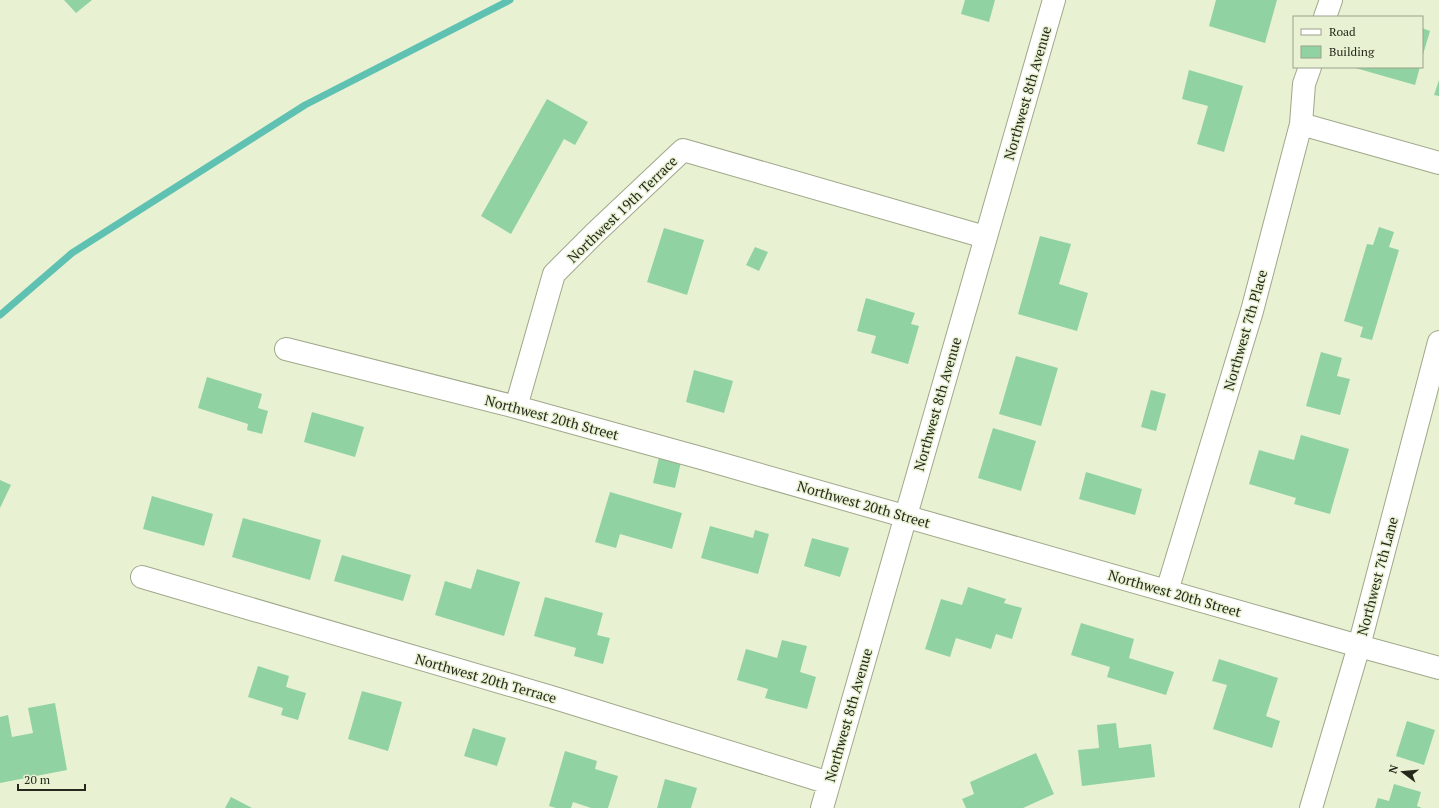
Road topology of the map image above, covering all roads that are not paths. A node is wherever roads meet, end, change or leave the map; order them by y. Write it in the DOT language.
graph roads {
  1 [pos="1054,0"];
  2 [pos="1331,0"];
  3 [pos="1325,16"];
  4 [pos="1310,68"];
  5 [pos="1301,124"];
  6 [pos="1439,163"];
  7 [pos="985,237"];
  8 [pos="1439,342"];
  9 [pos="286,349"];
  10 [pos="516,407"];
  11 [pos="905,516"];
  12 [pos="142,577"];
  13 [pos="1167,591"];
  14 [pos="1358,646"];
  15 [pos="1439,668"];
  16 [pos="829,783"];
  17 [pos="822,808"];
  18 [pos="1311,808"];
  1 -- 7 [label="street, Northwest 8th Avenue"];
  2 -- 3 [label="street"];
  4 -- 5 [label="street, Northwest 7th Place"];
  5 -- 6 [label="street"];
  5 -- 13 [label="street, Northwest 7th Place"];
  7 -- 10 [label="street, Northwest 19th Terrace"];
  7 -- 11 [label="street, Northwest 8th Avenue"];
  8 -- 14 [label="street, Northwest 7th Lane"];
  9 -- 10 [label="street, Northwest 20th Street"];
  10 -- 11 [label="street, Northwest 20th Street"];
  11 -- 13 [label="street, Northwest 20th Street"];
  11 -- 16 [label="street, Northwest 8th Avenue"];
  12 -- 16 [label="street, Northwest 20th Terrace"];
  13 -- 14 [label="street, Northwest 20th Street"];
  14 -- 15 [label="street, Northwest 20th Street"];
  14 -- 18 [label="street, Northwest 7th Lane"];
  16 -- 17 [label="street, Northwest 8th Avenue"];
}
